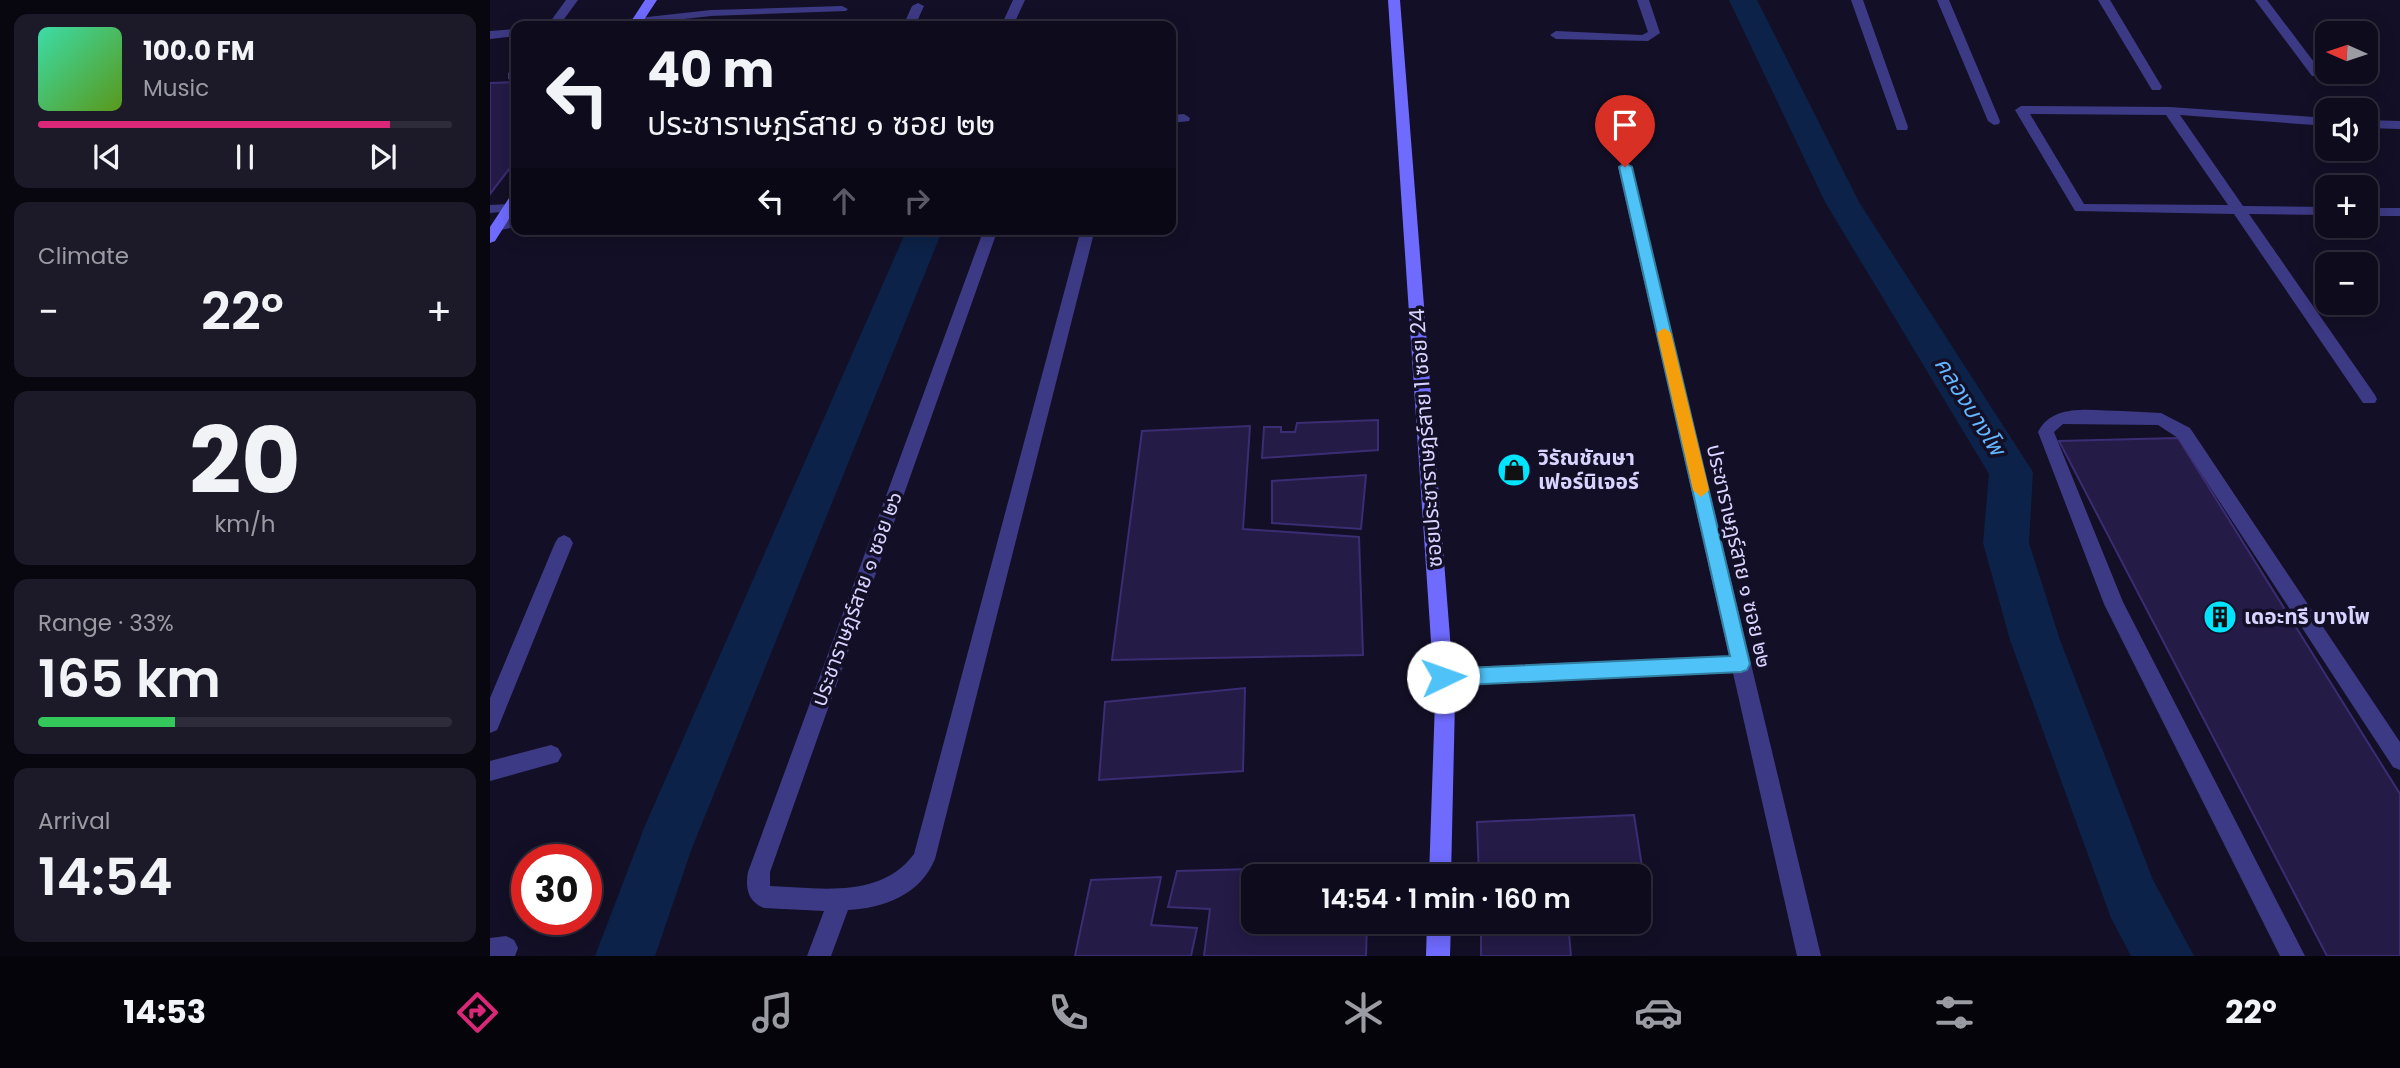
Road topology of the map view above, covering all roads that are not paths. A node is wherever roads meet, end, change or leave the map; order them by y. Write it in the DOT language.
graph roads {
  1 [pos="572,0"];
  2 [pos="651,0"];
  3 [pos="1019,0"];
  4 [pos="1394,0"];
  5 [pos="1643,0"];
  6 [pos="1857,0"];
  7 [pos="1942,0"];
  8 [pos="2104,0"];
  9 [pos="2261,0"];
  10 [pos="918,6"];
  11 [pos="842,9"];
  12 [pos="557,21"];
  13 [pos="638,21"];
  14 [pos="657,21"];
  15 [pos="911,21"];
  16 [pos="1009,21"];
  17 [pos="511,33"];
  18 [pos="490,35"];
  19 [pos="1556,35"];
  20 [pos="2315,72"];
  21 [pos="2156,87"];
  22 [pos="2170,111"];
  23 [pos="1994,121"];
  24 [pos="2315,121"];
  25 [pos="2378,124"];
  26 [pos="2400,125"];
  27 [pos="1902,127"];
  28 [pos="1625,167"];
  29 [pos="511,204"];
  30 [pos="511,206"];
  31 [pos="490,209"];
  32 [pos="2238,209"];
  33 [pos="2315,211"];
  34 [pos="2378,212"];
  35 [pos="2400,212"];
  36 [pos="511,224"];
  37 [pos="500,225"];
  38 [pos="989,235"];
  39 [pos="1086,235"];
  40 [pos="490,238"];
  41 [pos="2369,399"];
  42 [pos="564,543"];
  43 [pos="1741,664"];
  44 [pos="1443,677"];
  45 [pos="490,723"];
  46 [pos="551,755"];
  47 [pos="2400,760"];
  48 [pos="490,771"];
  49 [pos="1440,864"];
  50 [pos="840,900"];
  51 [pos="1439,934"];
  52 [pos="819,956"];
  53 [pos="1438,956"];
  54 [pos="1809,956"];
  55 [pos="2293,956"];
  1 -- 12 [label="street"];
  2 -- 13 [label="street"];
  3 -- 16 [label="street"];
  4 -- 44 [label="street, ซอยประชาราษฎร์สาย 1 ซอย 24"];
  5 -- 19 [label="street"];
  6 -- 27 [label="street"];
  7 -- 23 [label="street"];
  8 -- 21 [label="street"];
  9 -- 20 [label="street"];
  10 -- 15 [label="street"];
  11 -- 14 [label="street"];
  17 -- 18 [label="street"];
  22 -- 24 [label="street"];
  22 -- 32 [label="street"];
  22 -- 32 [label="street"];
  25 -- 26 [label="street"];
  28 -- 43 [label="street, ประชาราษฎร์สาย ๑ ซอย ๒๒"];
  29 -- 31 [label="street"];
  30 -- 37 [label="street"];
  32 -- 33 [label="street"];
  32 -- 41 [label="street"];
  34 -- 35 [label="street"];
  36 -- 37 [label="street"];
  37 -- 40 [label="street"];
  38 -- 50 [label="street, ประชาราษฎร์สาย ๑ ซอย ๒๖"];
  39 -- 50 [label="street, ประชาราษฎร์สาย ๑ ซอย ๒๖"];
  42 -- 45 [label="street"];
  43 -- 44 [label="street"];
  43 -- 54 [label="street, ประชาราษฎร์สาย ๑ ซอย ๒๒"];
  44 -- 49 [label="street, ซอยประชาราษฎร์สาย 1 ซอย 24"];
  46 -- 48 [label="street"];
  47 -- 55 [label="street"];
  50 -- 52 [label="street"];
  51 -- 53 [label="street"];
}
